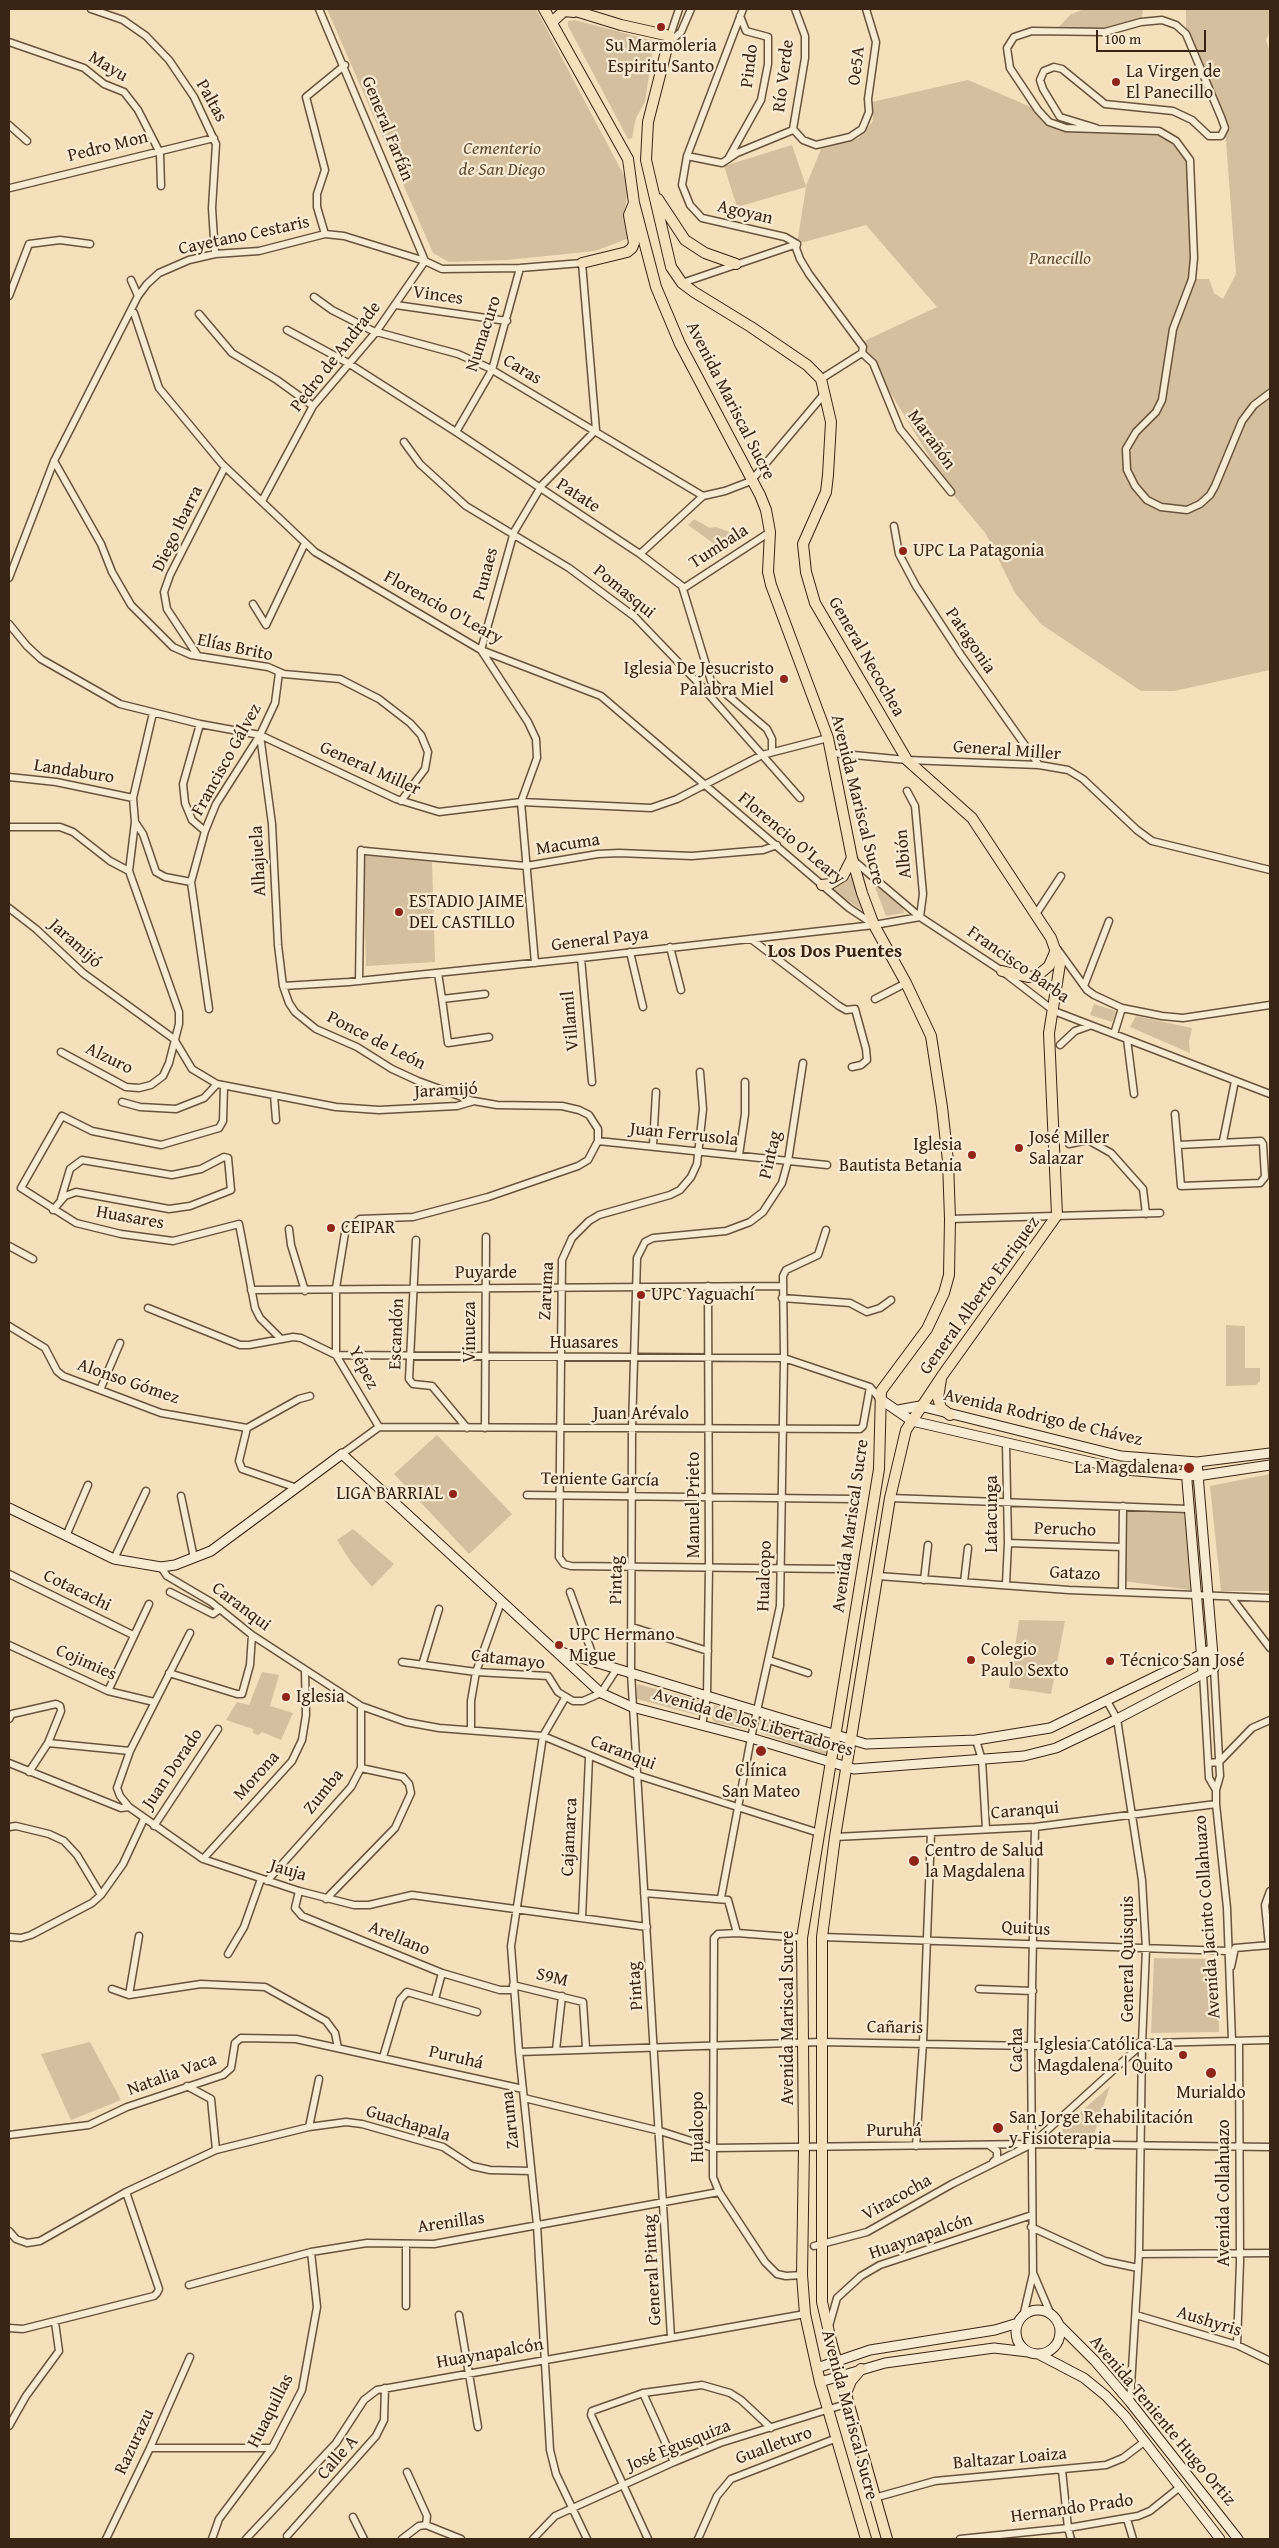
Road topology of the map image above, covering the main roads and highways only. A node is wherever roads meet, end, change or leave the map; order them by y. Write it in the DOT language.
graph roads {
  1 [pos="544,9"];
  2 [pos="572,10"];
  3 [pos="552,22"];
  4 [pos="655,193"];
  5 [pos="634,204"];
  6 [pos="582,263"];
  7 [pos="736,264"];
  8 [pos="852,858"];
  9 [pos="822,885"];
  10 [pos="1056,948"];
  11 [pos="1002,971"];
  12 [pos="942,1376"];
  13 [pos="950,1414"];
  14 [pos="912,1421"];
  15 [pos="861,2369"];
  16 [pos="847,2398"];
  17 [pos="866,2539"];
  18 [pos="887,2539"];
  1 -- 3 [label="main road, Avenida Mariscal Sucre"];
  2 -- 3 [label="main road"];
  2 -- 4 [label="main road"];
  3 -- 5 [label="main road, Avenida Mariscal Sucre"];
  4 -- 7 [label="main road"];
  4 -- 10 [label="main road, General Necochea"];
  5 -- 6 [label="main road"];
  5 -- 8 [label="main road, Avenida Mariscal Sucre"];
  8 -- 9 [label="main road"];
  8 -- 17 [label="main road, Avenida Mariscal Sucre"];
  10 -- 11 [label="main road"];
  10 -- 12 [label="main road, General Alberto Enriquez"];
  12 -- 13 [label="main road"];
  12 -- 14 [label="main road, General Alberto Enriquez"];
  14 -- 16 [label="main road, Avenida Mariscal Sucre"];
  15 -- 16 [label="main road"];
  16 -- 18 [label="main road, Avenida Mariscal Sucre"];
}
